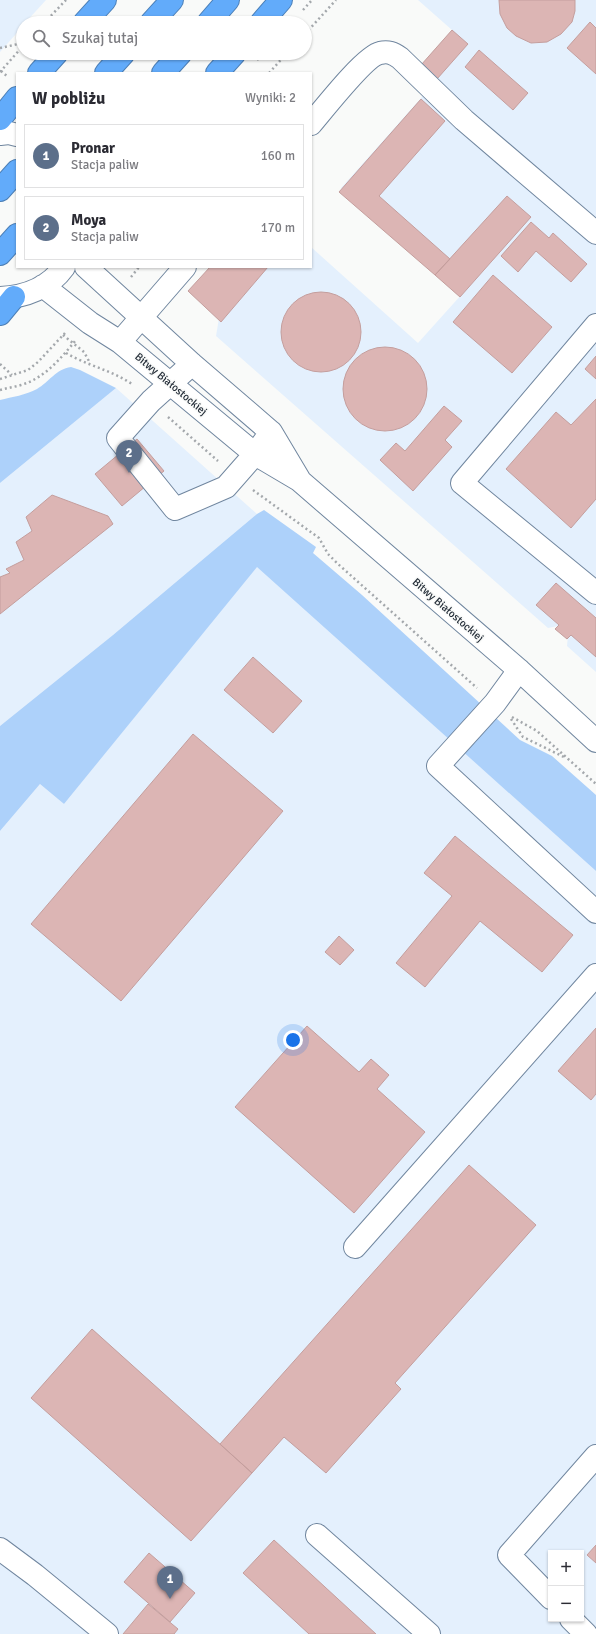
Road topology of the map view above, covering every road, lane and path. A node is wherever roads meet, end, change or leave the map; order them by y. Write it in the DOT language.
graph roads {
  1 [pos="66,0"];
  2 [pos="105,0"];
  3 [pos="172,0"];
  4 [pos="228,0"];
  5 [pos="281,0"];
  6 [pos="336,0"];
  7 [pos="51,16"];
  8 [pos="90,16"];
  9 [pos="157,16"];
  10 [pos="214,16"];
  11 [pos="267,16"];
  12 [pos="312,26"];
  13 [pos="16,45"];
  14 [pos="0,48"];
  15 [pos="16,54"];
  16 [pos="51,60"];
  17 [pos="118,60"];
  18 [pos="175,60"];
  19 [pos="229,60"];
  20 [pos="281,60"];
  21 [pos="0,72"];
  22 [pos="41,72"];
  23 [pos="107,72"];
  24 [pos="164,72"];
  25 [pos="218,72"];
  26 [pos="270,72"];
  27 [pos="16,99"];
  28 [pos="0,118"];
  29 [pos="312,123"];
  30 [pos="0,134"];
  31 [pos="16,135"];
  32 [pos="16,172"];
  33 [pos="0,190"];
  34 [pos="596,233"];
  35 [pos="16,236"];
  36 [pos="0,254"];
  37 [pos="63,268"];
  38 [pos="87,268"];
  39 [pos="184,268"];
  40 [pos="43,286"];
  41 [pos="4,303"];
  42 [pos="141,318"];
  43 [pos="596,325"];
  44 [pos="120,342"];
  45 [pos="66,353"];
  46 [pos="0,364"];
  47 [pos="91,364"];
  48 [pos="192,364"];
  49 [pos="12,375"];
  50 [pos="0,379"];
  51 [pos="170,383"];
  52 [pos="22,385"];
  53 [pos="0,390"];
  54 [pos="151,401"];
  55 [pos="271,432"];
  56 [pos="255,454"];
  57 [pos="235,476"];
  58 [pos="299,480"];
  59 [pos="592,583"];
  60 [pos="519,670"];
  61 [pos="502,709"];
  62 [pos="596,741"];
  63 [pos="567,759"];
  64 [pos="596,784"];
  65 [pos="596,912"];
  66 [pos="596,975"];
  67 [pos="355,1247"];
  68 [pos="596,1456"];
  69 [pos="317,1535"];
  70 [pos="0,1549"];
  71 [pos="548,1595"];
  72 [pos="574,1622"];
  73 [pos="107,1634"];
  74 [pos="429,1634"];
  75 [pos="586,1634"];
  1 -- 7 [label="path"];
  2 -- 8 [label="highway"];
  3 -- 9 [label="highway"];
  4 -- 10 [label="highway"];
  5 -- 11 [label="highway"];
  6 -- 12 [label="path"];
  13 -- 14 [label="path"];
  15 -- 21 [label="path"];
  16 -- 22 [label="highway"];
  17 -- 23 [label="highway"];
  18 -- 24 [label="highway"];
  19 -- 25 [label="highway"];
  20 -- 26 [label="path"];
  27 -- 28 [label="highway"];
  29 -- 34 [label="street"];
  30 -- 31 [label="street"];
  32 -- 33 [label="highway"];
  35 -- 36 [label="highway"];
  37 -- 40 [label="street"];
  38 -- 42 [label="street, Bitwy Białostockiej"];
  39 -- 42 [label="street"];
  40 -- 41 [label="street"];
  40 -- 44 [label="street, Bitwy Białostockiej"];
  42 -- 44 [label="street"];
  42 -- 48 [label="street, Bitwy Białostockiej"];
  43 -- 59 [label="street"];
  44 -- 51 [label="street, Bitwy Białostockiej"];
  45 -- 47 [label="path"];
  46 -- 49 [label="path"];
  47 -- 49 [label="path"];
  47 -- 54 [label="path"];
  48 -- 51 [label="street"];
  48 -- 55 [label="street, Bitwy Białostockiej"];
  49 -- 50 [label="path"];
  51 -- 54 [label="street"];
  51 -- 56 [label="street, Bitwy Białostockiej"];
  52 -- 53 [label="path"];
  54 -- 57 [label="path"];
  54 -- 57 [label="street"];
  55 -- 56 [label="street"];
  55 -- 58 [label="street, Bitwy Białostockiej"];
  56 -- 57 [label="street"];
  56 -- 58 [label="street, Bitwy Białostockiej"];
  57 -- 61 [label="path"];
  58 -- 60 [label="street, Bitwy Białostockiej"];
  60 -- 61 [label="street"];
  60 -- 62 [label="street, Bitwy Białostockiej"];
  61 -- 63 [label="path"];
  61 -- 63 [label="path"];
  61 -- 65 [label="street"];
  63 -- 64 [label="path"];
  66 -- 67 [label="street"];
  68 -- 71 [label="street"];
  69 -- 74 [label="street"];
  70 -- 73 [label="street"];
  72 -- 75 [label="street"];
}
